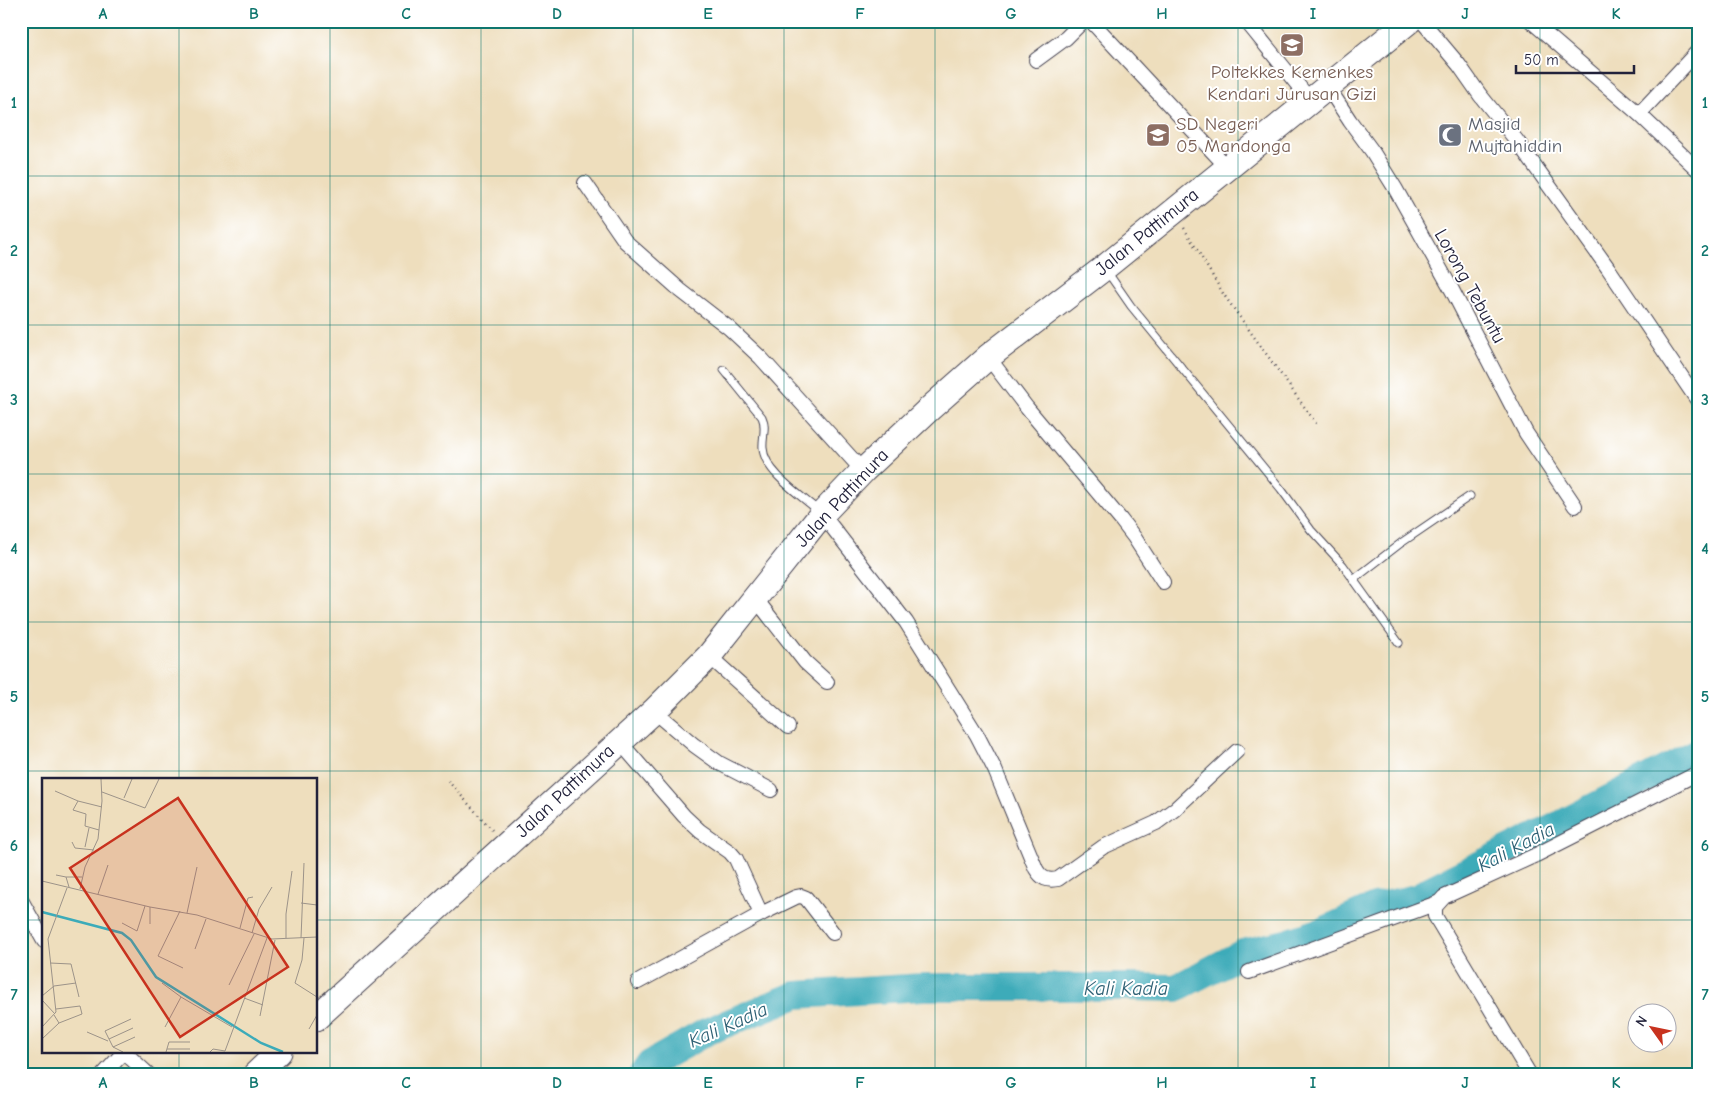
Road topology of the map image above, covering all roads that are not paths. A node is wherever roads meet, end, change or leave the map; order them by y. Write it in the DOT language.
graph roads {
  1 [pos="1083,21"];
  2 [pos="1091,21"];
  3 [pos="1246,21"];
  4 [pos="1409,21"];
  5 [pos="1422,21"];
  6 [pos="1531,21"];
  7 [pos="1698,51"];
  8 [pos="1036,60"];
  9 [pos="1319,93"];
  10 [pos="1639,114"];
  11 [pos="1227,167"];
  12 [pos="1698,170"];
  13 [pos="584,183"];
  14 [pos="1104,268"];
  15 [pos="988,357"];
  16 [pos="724,370"];
  17 [pos="1698,401"];
  18 [pos="863,471"];
  19 [pos="1470,496"];
  20 [pos="1575,506"];
  21 [pos="822,514"];
  22 [pos="1353,580"];
  23 [pos="1163,582"];
  24 [pos="755,598"];
  25 [pos="1399,642"];
  26 [pos="709,656"];
  27 [pos="827,682"];
  28 [pos="654,711"];
  29 [pos="788,728"];
  30 [pos="619,741"];
  31 [pos="1237,751"];
  32 [pos="1698,773"];
  33 [pos="771,790"];
  34 [pos="21,900"];
  35 [pos="1437,903"];
  36 [pos="761,914"];
  37 [pos="833,932"];
  38 [pos="42,937"];
  39 [pos="1249,972"];
  40 [pos="638,982"];
  41 [pos="318,1014"];
  42 [pos="122,1054"];
  43 [pos="126,1054"];
  44 [pos="277,1054"];
  45 [pos="103,1075"];
  46 [pos="149,1075"];
  47 [pos="255,1075"];
  48 [pos="1530,1075"];
  1 -- 8 [label="street"];
  2 -- 11 [label="street"];
  3 -- 9 [label="street, Lorong Tebuntu"];
  4 -- 9 [label="highway, Jalan Pattimura"];
  5 -- 17 [label="street"];
  6 -- 10 [label="street"];
  7 -- 10 [label="street"];
  9 -- 11 [label="highway, Jalan Pattimura"];
  9 -- 20 [label="street, Lorong Tebuntu"];
  10 -- 12 [label="street"];
  11 -- 14 [label="highway, Jalan Pattimura"];
  13 -- 18 [label="street"];
  14 -- 15 [label="highway, Jalan Pattimura"];
  14 -- 22 [label="lane"];
  15 -- 18 [label="highway, Jalan Pattimura"];
  15 -- 23 [label="street"];
  16 -- 21 [label="lane"];
  18 -- 21 [label="highway, Jalan Pattimura"];
  19 -- 22 [label="lane"];
  21 -- 24 [label="highway, Jalan Pattimura"];
  21 -- 31 [label="street"];
  22 -- 25 [label="lane"];
  24 -- 26 [label="highway, Jalan Pattimura"];
  24 -- 27 [label="street"];
  26 -- 28 [label="highway, Jalan Pattimura"];
  26 -- 29 [label="street"];
  28 -- 30 [label="highway, Jalan Pattimura"];
  28 -- 33 [label="street"];
  30 -- 36 [label="street"];
  30 -- 41 [label="highway, Jalan Pattimura"];
  32 -- 35 [label="street"];
  34 -- 38 [label="street"];
  35 -- 39 [label="street"];
  35 -- 48 [label="street"];
  36 -- 37 [label="street"];
  36 -- 40 [label="street"];
  42 -- 45 [label="street"];
  43 -- 46 [label="street"];
  44 -- 47 [label="highway"];
}
